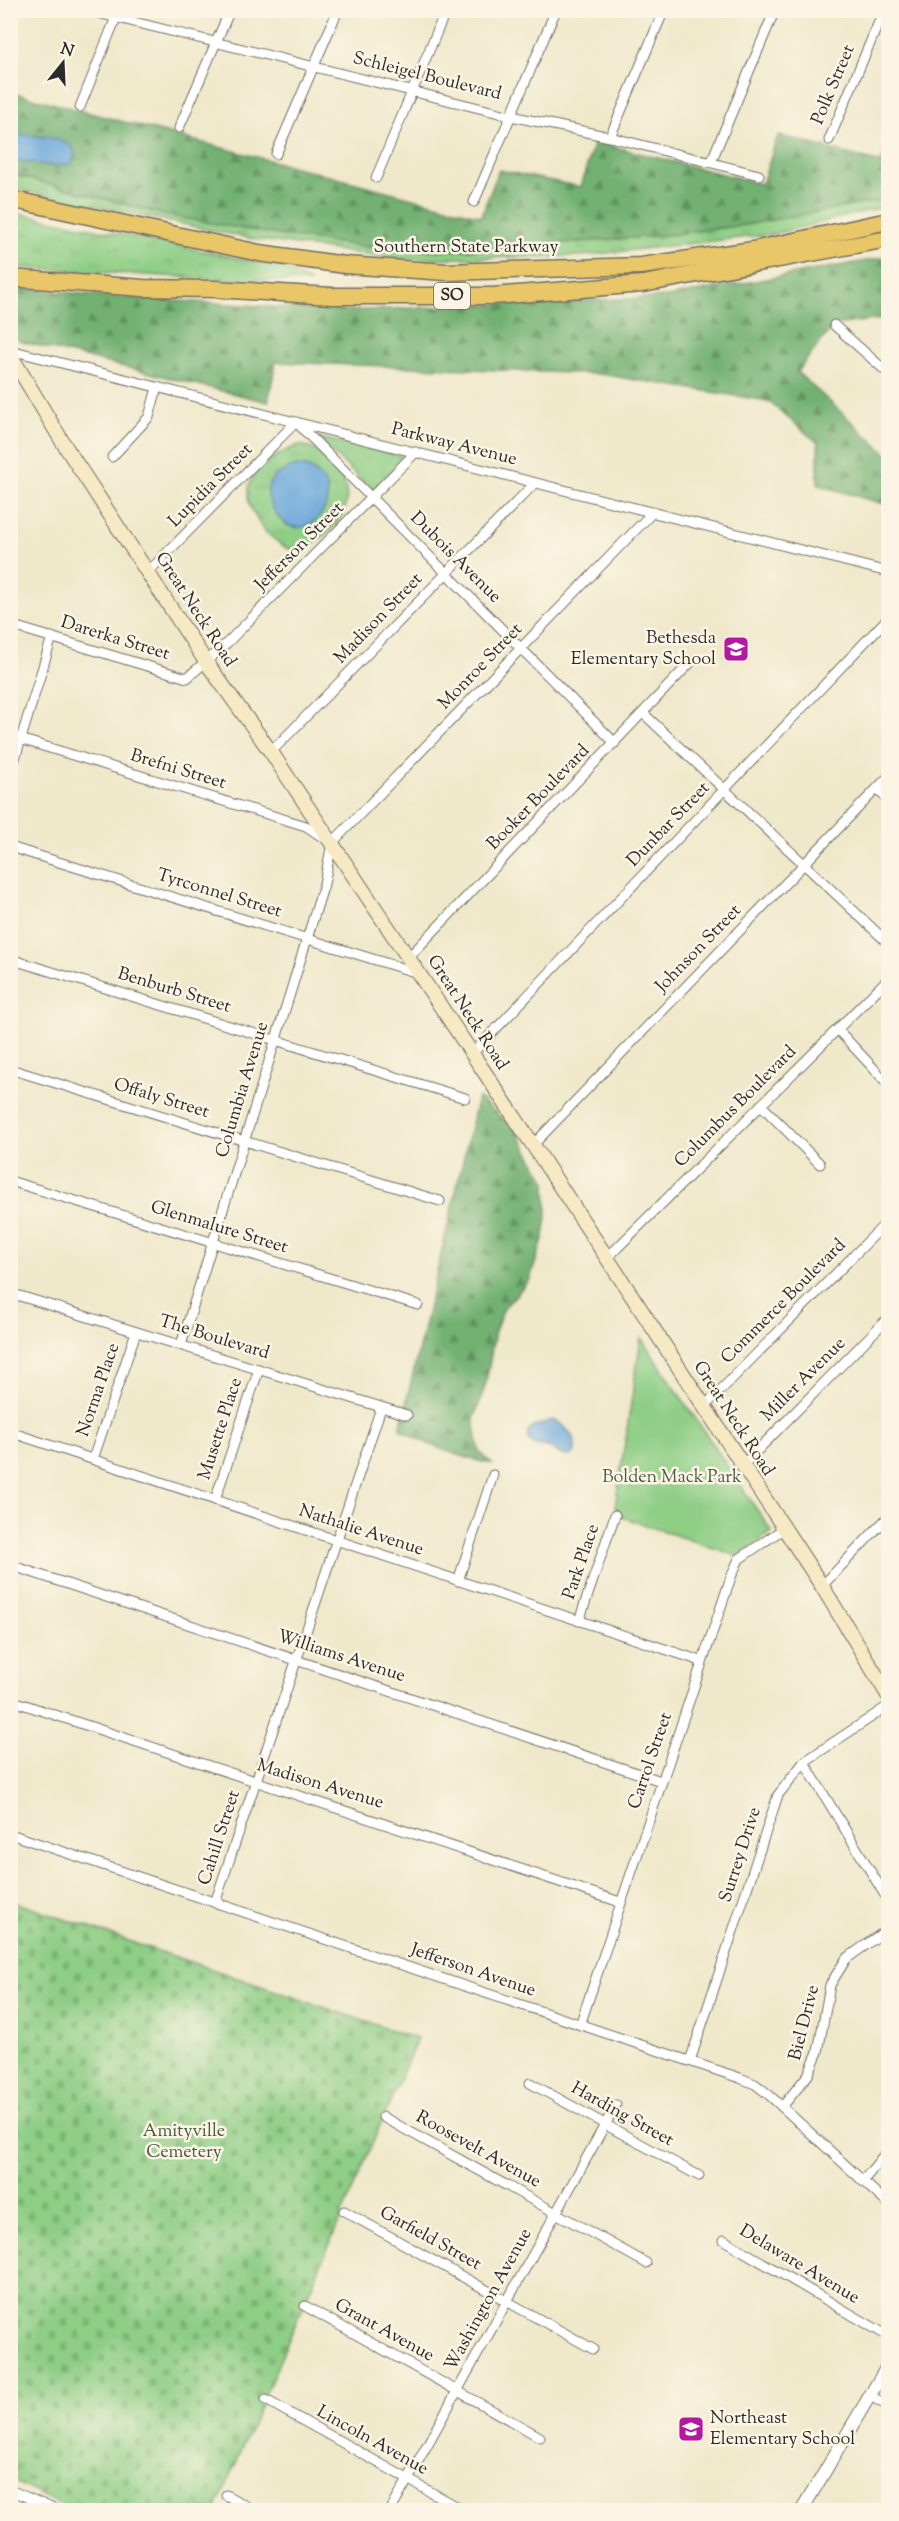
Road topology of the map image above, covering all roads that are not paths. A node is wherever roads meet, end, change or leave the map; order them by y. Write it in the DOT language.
graph roads {
  1 [pos="86,10"];
  2 [pos="230,10"];
  3 [pos="338,10"];
  4 [pos="446,10"];
  5 [pos="556,10"];
  6 [pos="664,10"];
  7 [pos="775,10"];
  8 [pos="884,10"];
  9 [pos="117,14"];
  10 [pos="216,43"];
  11 [pos="314,66"];
  12 [pos="412,90"];
  13 [pos="80,107"];
  14 [pos="511,116"];
  15 [pos="179,128"];
  16 [pos="610,137"];
  17 [pos="829,140"];
  18 [pos="276,154"];
  19 [pos="711,162"];
  20 [pos="759,175"];
  21 [pos="376,178"];
  22 [pos="10,199"];
  23 [pos="474,202"];
  24 [pos="888,221"];
  25 [pos="888,239"];
  26 [pos="10,278"];
  27 [pos="834,325"];
  28 [pos="10,352"];
  29 [pos="888,373"];
  30 [pos="157,388"];
  31 [pos="296,422"];
  32 [pos="416,452"];
  33 [pos="112,457"];
  34 [pos="535,483"];
  35 [pos="372,499"];
  36 [pos="653,512"];
  37 [pos="148,572"];
  38 [pos="888,572"];
  39 [pos="446,573"];
  40 [pos="888,618"];
  41 [pos="10,625"];
  42 [pos="52,637"];
  43 [pos="522,648"];
  44 [pos="692,661"];
  45 [pos="206,662"];
  46 [pos="644,714"];
  47 [pos="10,736"];
  48 [pos="21,740"];
  49 [pos="615,743"];
  50 [pos="271,752"];
  51 [pos="10,775"];
  52 [pos="888,777"];
  53 [pos="878,789"];
  54 [pos="726,791"];
  55 [pos="888,800"];
  56 [pos="332,843"];
  57 [pos="10,847"];
  58 [pos="804,864"];
  59 [pos="307,939"];
  60 [pos="888,943"];
  61 [pos="409,957"];
  62 [pos="10,959"];
  63 [pos="418,973"];
  64 [pos="888,979"];
  65 [pos="838,1030"];
  66 [pos="275,1039"];
  67 [pos="472,1054"];
  68 [pos="10,1070"];
  69 [pos="888,1084"];
  70 [pos="465,1098"];
  71 [pos="761,1105"];
  72 [pos="244,1142"];
  73 [pos="533,1145"];
  74 [pos="820,1164"];
  75 [pos="10,1182"];
  76 [pos="440,1201"];
  77 [pos="888,1221"];
  78 [pos="213,1243"];
  79 [pos="607,1258"];
  80 [pos="12,1294"];
  81 [pos="10,1305"];
  82 [pos="418,1305"];
  83 [pos="888,1318"];
  84 [pos="136,1332"];
  85 [pos="181,1346"];
  86 [pos="259,1369"];
  87 [pos="704,1407"];
  88 [pos="381,1408"];
  89 [pos="407,1415"];
  90 [pos="10,1432"];
  91 [pos="93,1459"];
  92 [pos="742,1466"];
  93 [pos="493,1475"];
  94 [pos="215,1500"];
  95 [pos="615,1515"];
  96 [pos="888,1517"];
  97 [pos="783,1529"];
  98 [pos="337,1540"];
  99 [pos="10,1565"];
  100 [pos="459,1581"];
  101 [pos="822,1586"];
  102 [pos="579,1621"];
  103 [pos="296,1660"];
  104 [pos="701,1661"];
  105 [pos="888,1695"];
  106 [pos="10,1701"];
  107 [pos="888,1706"];
  108 [pos="804,1762"];
  109 [pos="661,1780"];
  110 [pos="256,1781"];
  111 [pos="10,1834"];
  112 [pos="888,1900"];
  113 [pos="620,1902"];
  114 [pos="215,1903"];
  115 [pos="888,1929"];
  116 [pos="580,2025"];
  117 [pos="690,2061"];
  118 [pos="530,2083"];
  119 [pos="616,2105"];
  120 [pos="782,2107"];
  121 [pos="383,2116"];
  122 [pos="605,2124"];
  123 [pos="888,2150"];
  124 [pos="699,2176"];
  125 [pos="863,2181"];
  126 [pos="888,2204"];
  127 [pos="344,2211"];
  128 [pos="556,2213"];
  129 [pos="724,2240"];
  130 [pos="646,2263"];
  131 [pos="507,2302"];
  132 [pos="305,2306"];
  133 [pos="888,2336"];
  134 [pos="593,2349"];
  135 [pos="888,2365"];
  136 [pos="458,2391"];
  137 [pos="869,2395"];
  138 [pos="266,2400"];
  139 [pos="888,2406"];
  140 [pos="540,2437"];
  141 [pos="408,2480"];
  142 [pos="10,2490"];
  143 [pos="226,2495"];
  144 [pos="56,2511"];
  145 [pos="253,2511"];
  146 [pos="391,2511"];
  147 [pos="463,2511"];
  148 [pos="802,2511"];
  1 -- 9 [label="street, Schleigel Boulevard"];
  2 -- 10 [label="street"];
  3 -- 11 [label="street"];
  4 -- 12 [label="street"];
  5 -- 14 [label="street"];
  6 -- 16 [label="street"];
  7 -- 19 [label="street"];
  8 -- 17 [label="street, Polk Street"];
  9 -- 10 [label="street, Schleigel Boulevard"];
  9 -- 13 [label="street"];
  10 -- 11 [label="street, Schleigel Boulevard"];
  10 -- 15 [label="street"];
  11 -- 12 [label="street, Schleigel Boulevard"];
  11 -- 18 [label="street"];
  12 -- 14 [label="street, Schleigel Boulevard"];
  12 -- 21 [label="street"];
  14 -- 16 [label="street, Schleigel Boulevard"];
  14 -- 23 [label="street"];
  16 -- 19 [label="street, Schleigel Boulevard"];
  19 -- 20 [label="street, Schleigel Boulevard"];
  22 -- 24 [label="highway, Southern State Parkway / SO"];
  25 -- 26 [label="highway, SO"];
  27 -- 29 [label="street"];
  28 -- 30 [label="street, Parkway Avenue"];
  28 -- 37 [label="main road, Great Neck Road"];
  30 -- 31 [label="street, Parkway Avenue"];
  30 -- 33 [label="street"];
  31 -- 32 [label="street, Parkway Avenue"];
  31 -- 35 [label="street, Dubois Avenue"];
  31 -- 37 [label="street, Lupidia Street"];
  32 -- 34 [label="street, Parkway Avenue"];
  32 -- 35 [label="street, Jefferson Street"];
  34 -- 36 [label="street, Parkway Avenue"];
  34 -- 39 [label="street, Madison Street"];
  35 -- 39 [label="street, Dubois Avenue"];
  35 -- 45 [label="street, Jefferson Street"];
  36 -- 38 [label="street, Parkway Avenue"];
  36 -- 43 [label="street, Monroe Street"];
  37 -- 45 [label="main road, Great Neck Road"];
  39 -- 43 [label="street, Dubois Avenue"];
  39 -- 50 [label="street, Madison Street"];
  40 -- 54 [label="street, Dunbar Street"];
  41 -- 42 [label="street, Darerka Street"];
  42 -- 45 [label="street, Darerka Street"];
  42 -- 48 [label="street"];
  43 -- 49 [label="street, Dubois Avenue"];
  43 -- 56 [label="street, Monroe Street"];
  44 -- 46 [label="street, Booker Boulevard"];
  45 -- 50 [label="main road, Great Neck Road"];
  46 -- 49 [label="street, Booker Boulevard"];
  46 -- 54 [label="street"];
  47 -- 48 [label="street, Brefni Street"];
  48 -- 51 [label="street"];
  48 -- 56 [label="street, Brefni Street"];
  49 -- 61 [label="street, Booker Boulevard"];
  50 -- 56 [label="main road, Great Neck Road"];
  52 -- 53 [label="street, Johnson Street"];
  53 -- 55 [label="street"];
  53 -- 58 [label="street, Johnson Street"];
  54 -- 58 [label="street"];
  54 -- 67 [label="street, Dunbar Street"];
  56 -- 59 [label="street, Columbia Avenue"];
  56 -- 61 [label="main road, Great Neck Road"];
  57 -- 59 [label="street, Tyrconnel Street"];
  58 -- 60 [label="street"];
  58 -- 73 [label="street, Johnson Street"];
  59 -- 63 [label="street, Tyrconnel Street"];
  59 -- 66 [label="street, Columbia Avenue"];
  61 -- 63 [label="main road, Great Neck Road"];
  62 -- 66 [label="street, Benburb Street"];
  63 -- 67 [label="main road, Great Neck Road"];
  64 -- 65 [label="street, Columbus Boulevard"];
  65 -- 69 [label="street"];
  65 -- 71 [label="street, Columbus Boulevard"];
  66 -- 70 [label="street, Benburb Street"];
  66 -- 72 [label="street, Columbia Avenue"];
  67 -- 73 [label="main road, Great Neck Road"];
  68 -- 72 [label="street, Offaly Street"];
  71 -- 74 [label="street"];
  71 -- 79 [label="street, Columbus Boulevard"];
  72 -- 76 [label="street, Offaly Street"];
  72 -- 78 [label="street, Columbia Avenue"];
  73 -- 79 [label="main road, Great Neck Road"];
  75 -- 78 [label="street, Glenmalure Street"];
  77 -- 87 [label="street, Commerce Boulevard"];
  78 -- 82 [label="street, Glenmalure Street"];
  78 -- 85 [label="street, Columbia Avenue"];
  79 -- 87 [label="main road, Great Neck Road"];
  80 -- 81 [label="street"];
  80 -- 84 [label="street, The Boulevard"];
  83 -- 92 [label="street, Miller Avenue"];
  84 -- 85 [label="street, The Boulevard"];
  84 -- 91 [label="street, Norma Place"];
  85 -- 86 [label="street, The Boulevard"];
  86 -- 88 [label="street, The Boulevard"];
  86 -- 94 [label="street, Musette Place"];
  87 -- 92 [label="main road, Great Neck Road"];
  88 -- 89 [label="street, The Boulevard"];
  88 -- 98 [label="street, Cahill Street"];
  90 -- 91 [label="street, Nathalie Avenue"];
  91 -- 94 [label="street, Nathalie Avenue"];
  92 -- 97 [label="main road, Great Neck Road"];
  93 -- 100 [label="street"];
  94 -- 98 [label="street, Nathalie Avenue"];
  95 -- 102 [label="street, Park Place"];
  96 -- 101 [label="street"];
  97 -- 101 [label="main road, Great Neck Road"];
  97 -- 104 [label="street, Carrol Street"];
  98 -- 100 [label="street, Nathalie Avenue"];
  98 -- 103 [label="street, Cahill Street"];
  99 -- 103 [label="street, Williams Avenue"];
  100 -- 102 [label="street, Nathalie Avenue"];
  101 -- 105 [label="main road, Great Neck Road"];
  102 -- 104 [label="street, Nathalie Avenue"];
  103 -- 109 [label="street, Williams Avenue"];
  103 -- 110 [label="street, Cahill Street"];
  104 -- 109 [label="street, Carrol Street"];
  106 -- 110 [label="street, Madison Avenue"];
  107 -- 108 [label="street, Surrey Drive"];
  108 -- 112 [label="street"];
  108 -- 117 [label="street, Surrey Drive"];
  109 -- 113 [label="street, Carrol Street"];
  110 -- 113 [label="street, Madison Avenue"];
  110 -- 114 [label="street, Cahill Street"];
  111 -- 114 [label="street, Jefferson Avenue"];
  113 -- 116 [label="street, Carrol Street"];
  114 -- 116 [label="street, Jefferson Avenue"];
  115 -- 120 [label="street, Biel Drive"];
  116 -- 117 [label="street, Jefferson Avenue"];
  117 -- 120 [label="street, Jefferson Avenue"];
  118 -- 122 [label="street, Harding Street"];
  119 -- 122 [label="street, Washington Avenue"];
  120 -- 125 [label="street, Jefferson Avenue"];
  121 -- 128 [label="street, Roosevelt Avenue"];
  122 -- 124 [label="street, Harding Street"];
  122 -- 128 [label="street, Washington Avenue"];
  123 -- 125 [label="street"];
  125 -- 126 [label="street, Jefferson Avenue"];
  127 -- 131 [label="street, Garfield Street"];
  128 -- 130 [label="street, Roosevelt Avenue"];
  128 -- 131 [label="street, Washington Avenue"];
  129 -- 133 [label="street, Delaware Avenue"];
  131 -- 134 [label="street, Garfield Street"];
  131 -- 136 [label="street, Washington Avenue"];
  132 -- 136 [label="street, Grant Avenue"];
  135 -- 137 [label="street"];
  136 -- 140 [label="street, Grant Avenue"];
  136 -- 141 [label="street, Washington Avenue"];
  137 -- 139 [label="street"];
  137 -- 148 [label="street"];
  138 -- 141 [label="street, Lincoln Avenue"];
  141 -- 146 [label="street, Washington Avenue"];
  141 -- 147 [label="street, Lincoln Avenue"];
  142 -- 144 [label="street"];
  143 -- 145 [label="street"];
}
